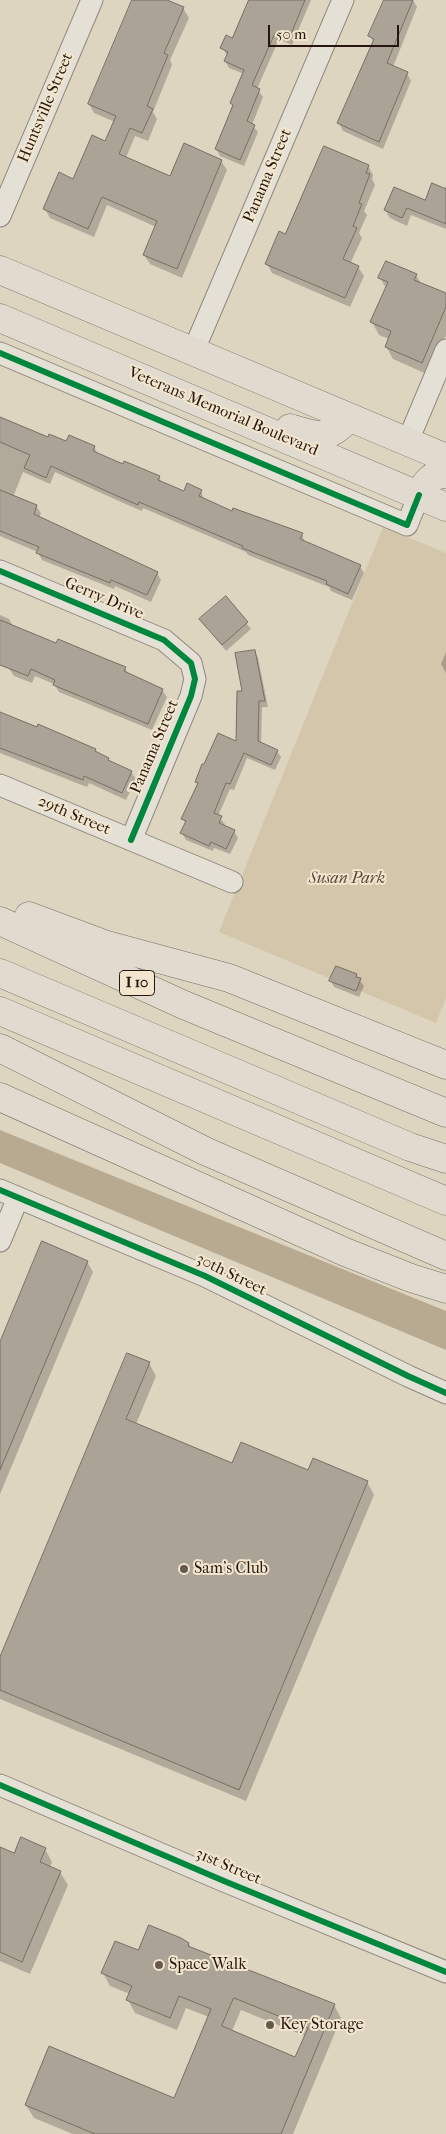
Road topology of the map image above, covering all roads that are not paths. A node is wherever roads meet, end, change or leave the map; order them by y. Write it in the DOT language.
graph roads {
  1 [pos="92,0"];
  2 [pos="343,0"];
  3 [pos="0,216"];
  4 [pos="0,270"];
  5 [pos="0,318"];
  6 [pos="446,350"];
  7 [pos="193,352"];
  8 [pos="0,353"];
  9 [pos="184,396"];
  10 [pos="348,418"];
  11 [pos="407,443"];
  12 [pos="446,458"];
  13 [pos="446,474"];
  14 [pos="419,495"];
  15 [pos="446,507"];
  16 [pos="0,571"];
  17 [pos="191,663"];
  18 [pos="0,784"];
  19 [pos="131,840"];
  20 [pos="232,882"];
  21 [pos="0,908"];
  22 [pos="0,922"];
  23 [pos="0,973"];
  24 [pos="0,1011"];
  25 [pos="0,1048"];
  26 [pos="446,1065"];
  27 [pos="0,1097"];
  28 [pos="446,1113"];
  29 [pos="446,1159"];
  30 [pos="9,1194"];
  31 [pos="446,1201"];
  32 [pos="0,1241"];
  33 [pos="446,1256"];
  34 [pos="446,1289"];
  35 [pos="446,1393"];
  36 [pos="0,1785"];
  37 [pos="446,1972"];
  1 -- 3 [label="street, Huntsville Street"];
  2 -- 7 [label="street, Panama Street"];
  4 -- 7 [label="main road"];
  5 -- 9 [label="main road, Veterans Memorial Boulevard"];
  6 -- 11 [label="street"];
  7 -- 10 [label="main road"];
  8 -- 14 [label="street"];
  9 -- 10 [label="main road"];
  9 -- 14 [label="main road, Veterans Memorial Boulevard"];
  10 -- 11 [label="main road"];
  11 -- 12 [label="main road"];
  13 -- 14 [label="main road"];
  14 -- 15 [label="main road, Veterans Memorial Boulevard"];
  16 -- 17 [label="street, Gerry Drive"];
  17 -- 19 [label="street, Panama Street"];
  18 -- 19 [label="street, 29th Street"];
  19 -- 20 [label="street, 29th Street"];
  21 -- 26 [label="main road"];
  22 -- 28 [label="main road, I 10"];
  23 -- 29 [label="main road"];
  24 -- 31 [label="main road"];
  25 -- 33 [label="main road"];
  27 -- 34 [label="main road"];
  30 -- 32 [label="street"];
  30 -- 35 [label="street, 30th Street"];
  36 -- 37 [label="street, 31st Street"];
}
